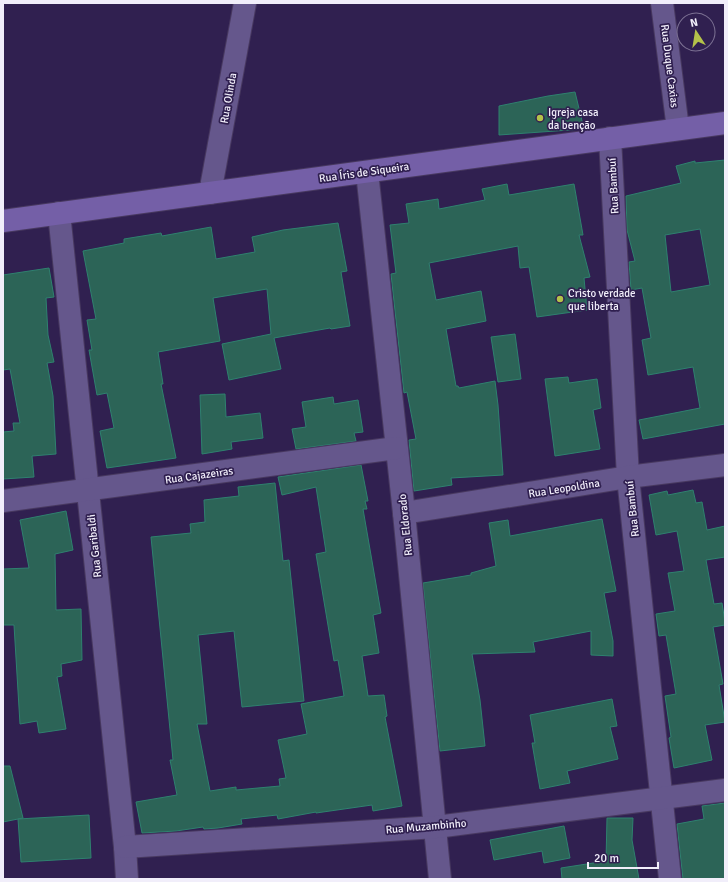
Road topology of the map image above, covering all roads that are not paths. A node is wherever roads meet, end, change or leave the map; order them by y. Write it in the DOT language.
graph roads {
  1 [pos="245,3"];
  2 [pos="662,3"];
  3 [pos="725,123"];
  4 [pos="678,129"];
  5 [pos="610,138"];
  6 [pos="367,172"];
  7 [pos="210,193"];
  8 [pos="59,213"];
  9 [pos="3,221"];
  10 [pos="396,448"];
  11 [pos="725,465"];
  12 [pos="628,477"];
  13 [pos="88,490"];
  14 [pos="3,501"];
  15 [pos="404,513"];
  16 [pos="725,790"];
  17 [pos="662,799"];
  18 [pos="436,827"];
  19 [pos="125,847"];
  20 [pos="127,879"];
  21 [pos="440,879"];
  22 [pos="670,879"];
  1 -- 7 [label="street, Rua Olinda"];
  2 -- 4 [label="street, Rua Duque Caxias"];
  3 -- 4 [label="street, Rua Íris de Siqueira"];
  4 -- 5 [label="street, Rua Íris de Siqueira"];
  5 -- 6 [label="street, Rua Íris de Siqueira"];
  5 -- 12 [label="street, Rua Bambuí"];
  6 -- 7 [label="street, Rua Íris de Siqueira"];
  6 -- 10 [label="street, Rua Eldorado"];
  7 -- 8 [label="street, Rua Íris de Siqueira"];
  8 -- 9 [label="street, Rua Íris de Siqueira"];
  8 -- 13 [label="street, Rua Garibaldi"];
  10 -- 13 [label="street, Rua Cajazeiras"];
  10 -- 15 [label="street, Rua Eldorado"];
  11 -- 12 [label="street, Rua Leopoldina"];
  12 -- 15 [label="street, Rua Leopoldina"];
  12 -- 17 [label="street, Rua Bambuí"];
  13 -- 14 [label="street, Rua Cajazeiras"];
  13 -- 19 [label="street, Rua Garibaldi"];
  15 -- 18 [label="street, Rua Eldorado"];
  16 -- 17 [label="street, Rua Muzambinho"];
  17 -- 18 [label="street, Rua Muzambinho"];
  17 -- 22 [label="street, Rua Bambuí"];
  18 -- 19 [label="street, Rua Muzambinho"];
  18 -- 21 [label="street, Rua Eldorado"];
  19 -- 20 [label="street, Rua Garibaldi"];
}
